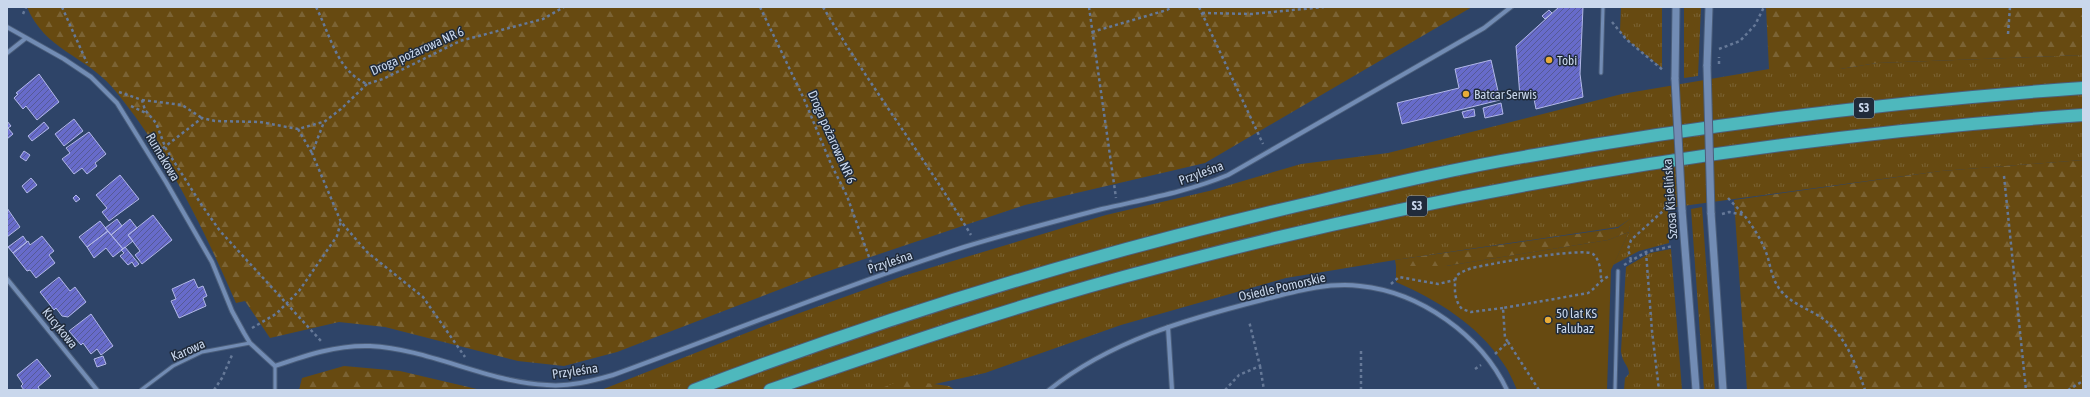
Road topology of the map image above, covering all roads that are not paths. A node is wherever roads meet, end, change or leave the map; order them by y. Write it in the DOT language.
graph roads {
  1 [pos="1503,7"];
  2 [pos="1676,7"];
  3 [pos="1709,7"];
  4 [pos="1509,8"];
  5 [pos="1603,9"];
  6 [pos="7,27"];
  7 [pos="26,38"];
  8 [pos="7,53"];
  9 [pos="1601,73"];
  10 [pos="2083,88"];
  11 [pos="2083,115"];
  12 [pos="1618,271"];
  13 [pos="7,279"];
  14 [pos="1168,327"];
  15 [pos="250,343"];
  16 [pos="275,366"];
  17 [pos="97,390"];
  18 [pos="141,390"];
  19 [pos="275,390"];
  20 [pos="694,390"];
  21 [pos="770,390"];
  22 [pos="1049,390"];
  23 [pos="1172,390"];
  24 [pos="1507,390"];
  25 [pos="1615,390"];
  26 [pos="1696,390"];
  27 [pos="1723,390"];
  1 -- 4 [label="street"];
  2 -- 26 [label="street, Szosa Kisielińska, bridge"];
  3 -- 27 [label="street, bridge"];
  4 -- 16 [label="street, Przyleśna"];
  5 -- 9 [label="lane"];
  6 -- 7 [label="street, Rumakowa"];
  7 -- 8 [label="street"];
  7 -- 15 [label="street, Rumakowa"];
  10 -- 20 [label="highway, S3"];
  11 -- 21 [label="highway, S3"];
  12 -- 25 [label="lane"];
  13 -- 17 [label="street, Kucykowa"];
  14 -- 22 [label="street, Osiedle Pomorskie"];
  14 -- 23 [label="street"];
  14 -- 24 [label="street, Osiedle Pomorskie"];
  15 -- 16 [label="street"];
  15 -- 18 [label="lane, Karowa"];
  16 -- 19 [label="lane"];
}
